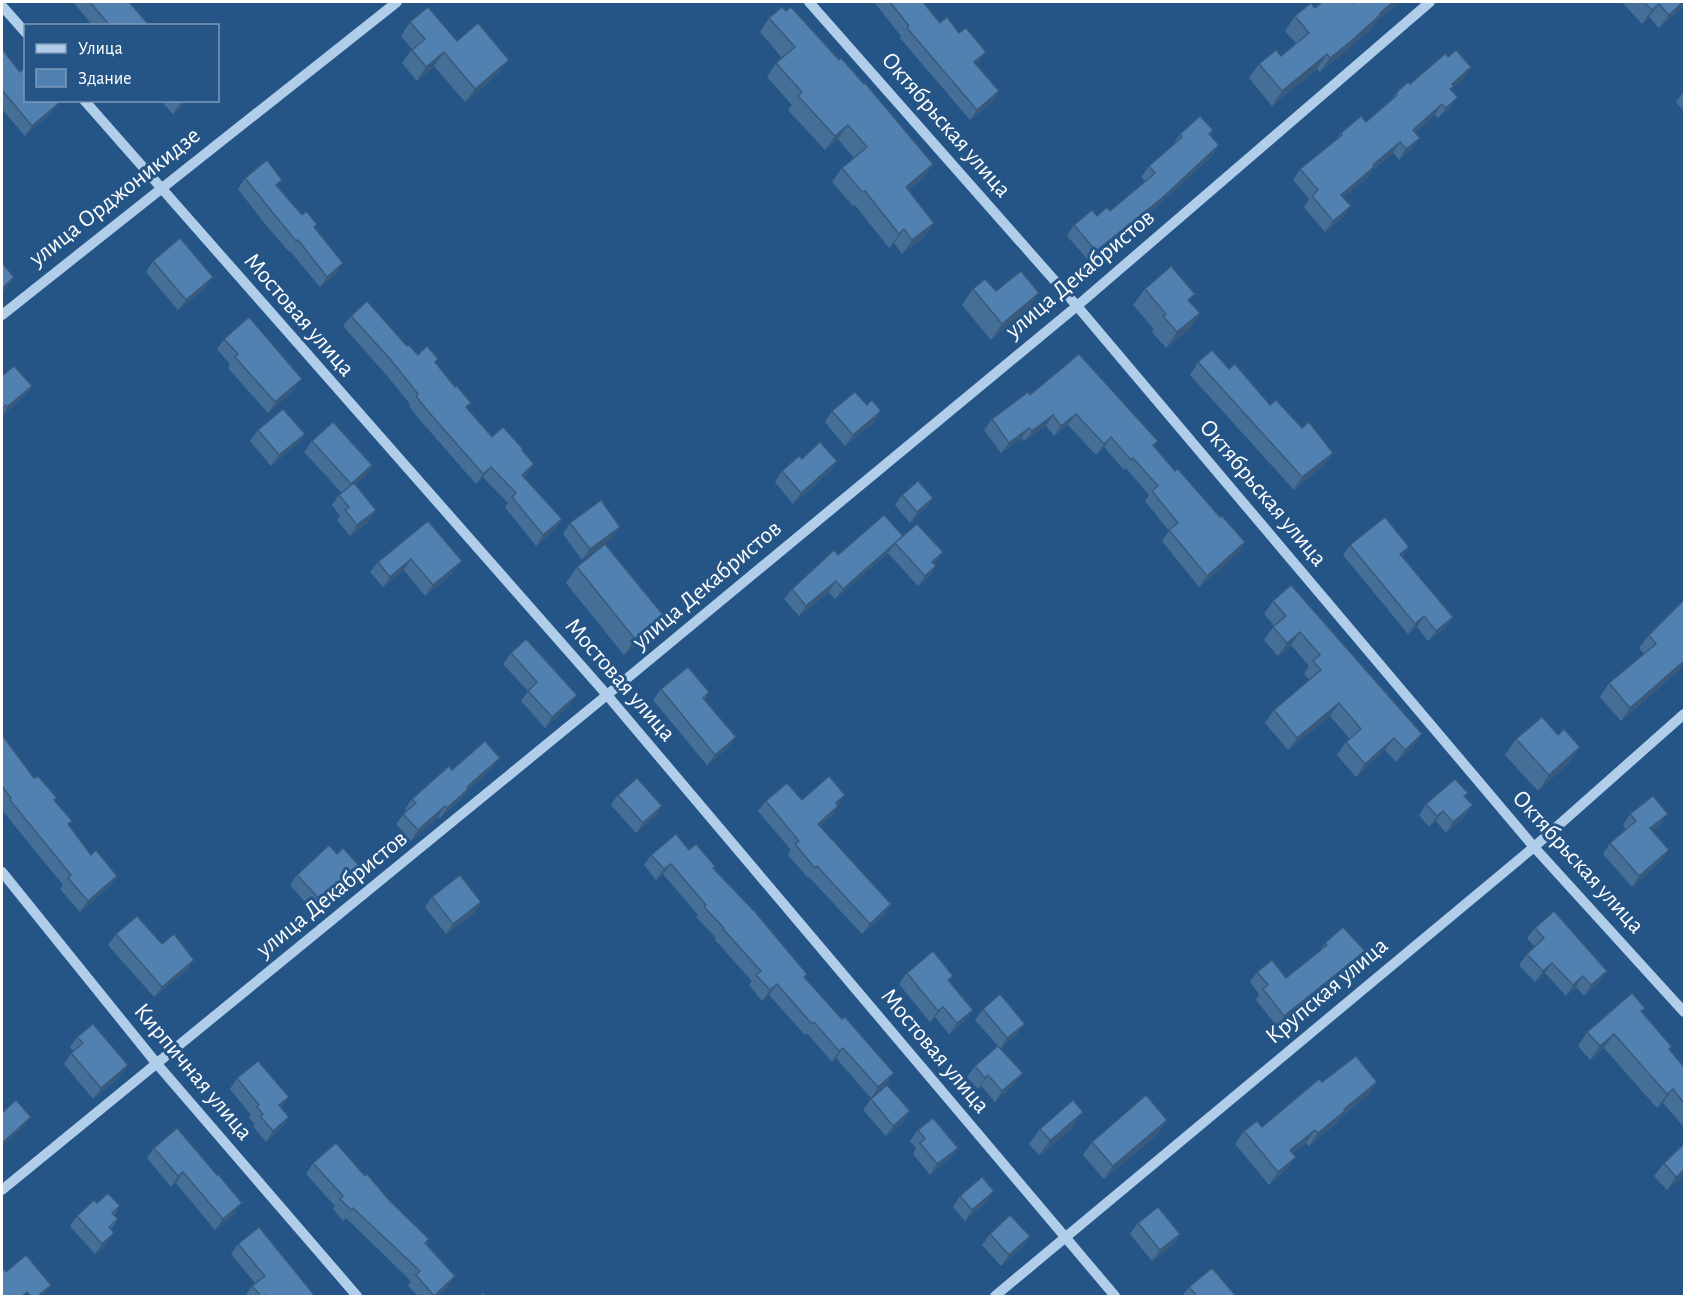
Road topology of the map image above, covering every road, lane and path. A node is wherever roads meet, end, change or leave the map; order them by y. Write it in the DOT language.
graph roads {
  1 [pos="397,2"];
  2 [pos="809,2"];
  3 [pos="1430,2"];
  4 [pos="2,6"];
  5 [pos="24,31"];
  6 [pos="86,102"];
  7 [pos="160,188"];
  8 [pos="1077,306"];
  9 [pos="2,315"];
  10 [pos="606,695"];
  11 [pos="1684,714"];
  12 [pos="1534,846"];
  13 [pos="2,872"];
  14 [pos="1684,1012"];
  15 [pos="157,1064"];
  16 [pos="2,1190"];
  17 [pos="1064,1237"];
  18 [pos="357,1296"];
  19 [pos="995,1296"];
  20 [pos="1115,1296"];
  1 -- 7 [label="street, улица Орджоникидзе"];
  2 -- 8 [label="street, Октябрьская улица"];
  3 -- 8 [label="street, улица Декабристов"];
  4 -- 5 [label="street"];
  6 -- 7 [label="street, Мостовая улица"];
  7 -- 9 [label="street, улица Орджоникидзе"];
  7 -- 10 [label="street, Мостовая улица"];
  8 -- 10 [label="street, улица Декабристов"];
  8 -- 12 [label="street, Октябрьская улица"];
  10 -- 15 [label="street, улица Декабристов"];
  10 -- 17 [label="street, Мостовая улица"];
  11 -- 12 [label="street, Крупская улица"];
  12 -- 14 [label="street, Октябрьская улица"];
  12 -- 17 [label="street, Крупская улица"];
  13 -- 15 [label="street, Кирпичная улица"];
  15 -- 16 [label="street, улица Декабристов"];
  15 -- 18 [label="street, Кирпичная улица"];
  17 -- 19 [label="street, Крупская улица"];
  17 -- 20 [label="street, Мостовая улица"];
}
